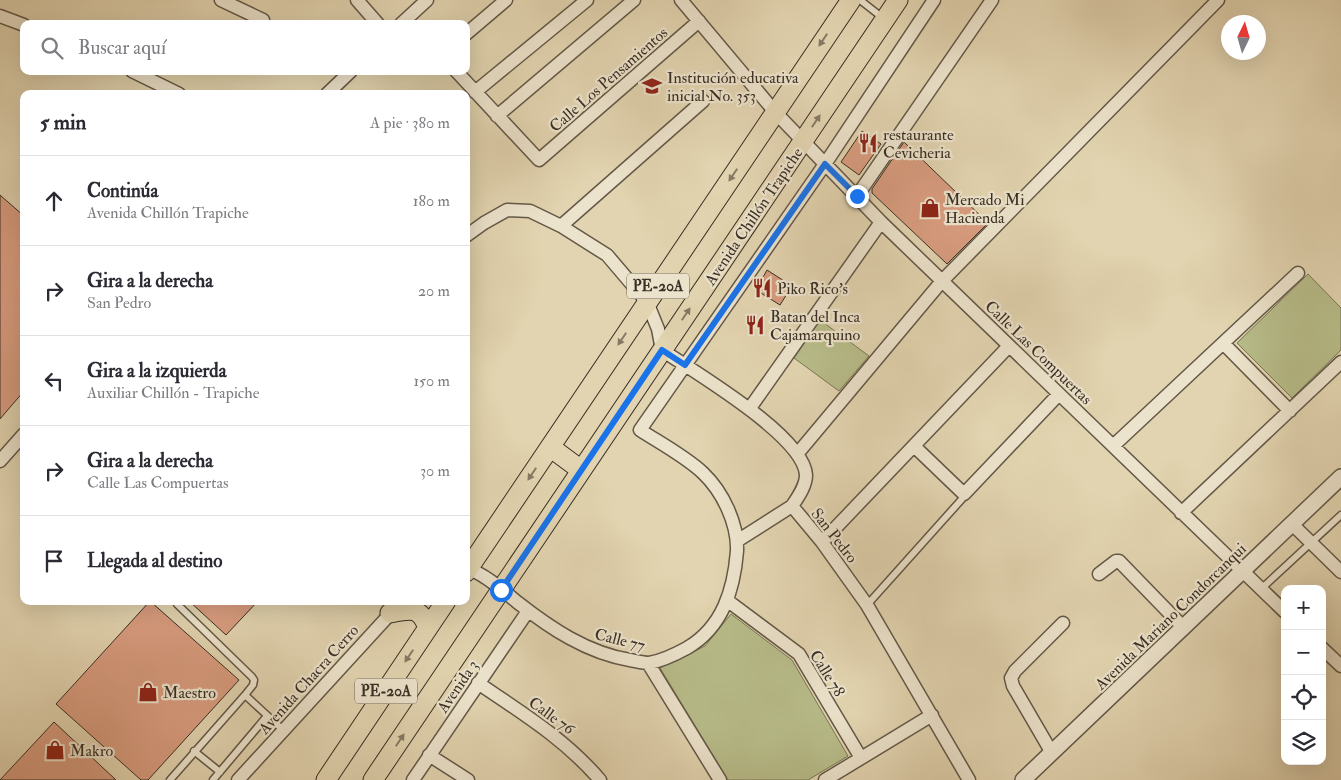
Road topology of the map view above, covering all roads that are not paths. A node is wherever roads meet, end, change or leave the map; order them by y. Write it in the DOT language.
graph roads {
  1 [pos="221,0"];
  2 [pos="357,0"];
  3 [pos="427,0"];
  4 [pos="506,0"];
  5 [pos="586,0"];
  6 [pos="634,0"];
  7 [pos="682,0"];
  8 [pos="851,0"];
  9 [pos="860,0"];
  10 [pos="898,0"];
  11 [pos="934,0"];
  12 [pos="992,0"];
  13 [pos="1218,0"];
  14 [pos="0,16"];
  15 [pos="263,20"];
  16 [pos="374,20"];
  17 [pos="409,20"];
  18 [pos="884,20"];
  19 [pos="699,21"];
  20 [pos="20,24"];
  21 [pos="470,31"];
  22 [pos="140,75"];
  23 [pos="347,75"];
  24 [pos="460,75"];
  25 [pos="172,90"];
  26 [pos="332,90"];
  27 [pos="475,92"];
  28 [pos="703,101"];
  29 [pos="775,112"];
  30 [pos="497,116"];
  31 [pos="803,141"];
  32 [pos="825,164"];
  33 [pos="857,196"];
  34 [pos="881,222"];
  35 [pos="561,226"];
  36 [pos="470,233"];
  37 [pos="1298,273"];
  38 [pos="942,280"];
  39 [pos="647,302"];
  40 [pos="1223,343"];
  41 [pos="1009,346"];
  42 [pos="662,350"];
  43 [pos="1341,362"];
  44 [pos="685,365"];
  45 [pos="1059,394"];
  46 [pos="750,408"];
  47 [pos="1290,411"];
  48 [pos="20,438"];
  49 [pos="914,446"];
  50 [pos="1113,446"];
  51 [pos="550,447"];
  52 [pos="798,453"];
  53 [pos="0,461"];
  54 [pos="581,470"];
  55 [pos="1341,478"];
  56 [pos="964,494"];
  57 [pos="792,506"];
  58 [pos="1182,513"];
  59 [pos="1341,515"];
  60 [pos="1292,524"];
  61 [pos="737,541"];
  62 [pos="822,542"];
  63 [pos="1311,542"];
  64 [pos="470,565"];
  65 [pos="470,571"];
  66 [pos="1242,571"];
  67 [pos="1341,572"];
  68 [pos="1099,574"];
  69 [pos="1261,589"];
  70 [pos="501,590"];
  71 [pos="728,601"];
  72 [pos="178,605"];
  73 [pos="443,605"];
  74 [pos="867,605"];
  75 [pos="396,607"];
  76 [pos="1281,608"];
  77 [pos="528,611"];
  78 [pos="1063,623"];
  79 [pos="1183,627"];
  80 [pos="428,628"];
  81 [pos="1326,652"];
  82 [pos="648,663"];
  83 [pos="1341,666"];
  84 [pos="478,683"];
  85 [pos="245,695"];
  86 [pos="932,715"];
  87 [pos="267,716"];
  88 [pos="283,730"];
  89 [pos="194,751"];
  90 [pos="1052,753"];
  91 [pos="430,755"];
  92 [pos="861,758"];
  93 [pos="220,772"];
  94 [pos="170,780"];
  95 [pos="213,780"];
  96 [pos="238,780"];
  97 [pos="326,780"];
  98 [pos="373,780"];
  99 [pos="413,780"];
  100 [pos="468,780"];
  101 [pos="600,780"];
  102 [pos="720,780"];
  103 [pos="825,780"];
  104 [pos="969,780"];
  105 [pos="1023,780"];
  1 -- 15 [label="street"];
  2 -- 16 [label="street"];
  3 -- 17 [label="street"];
  4 -- 21 [label="street"];
  5 -- 27 [label="street"];
  6 -- 30 [label="street"];
  7 -- 19 [label="street, Calle Las Compuertas"];
  8 -- 29 [label="main road, PE-20A, one-way"];
  9 -- 18 [label="lane"];
  10 -- 18 [label="main road, Avenida Chillón Trapiche / PE-20A"];
  11 -- 32 [label="street"];
  12 -- 33 [label="street"];
  13 -- 38 [label="street"];
  14 -- 20 [label="street"];
  31 -- 18 [label="main road, Avenida Chillón Trapiche / PE-20A, one-way"];
  19 -- 29 [label="street, Calle Las Compuertas"];
  19 -- 30 [label="street, Calle Los Pensamientos"];
  22 -- 25 [label="street"];
  23 -- 26 [label="street"];
  24 -- 27 [label="street"];
  27 -- 30 [label="street"];
  28 -- 35 [label="street"];
  29 -- 31 [label="street, Calle Las Compuertas"];
  29 -- 39 [label="main road, PE-20A, one-way"];
  31 -- 32 [label="street, Calle Las Compuertas"];
  42 -- 31 [label="main road, Avenida Chillón Trapiche / PE-20A, one-way"];
  32 -- 33 [label="street, Calle Las Compuertas"];
  32 -- 44 [label="street"];
  33 -- 34 [label="street, Calle Las Compuertas"];
  34 -- 38 [label="street, Calle Las Compuertas"];
  34 -- 46 [label="street"];
  35 -- 36 [label="street"];
  35 -- 39 [label="street"];
  37 -- 40 [label="street"];
  38 -- 41 [label="street, Calle Las Compuertas"];
  38 -- 52 [label="street"];
  39 -- 42 [label="street"];
  39 -- 51 [label="main road, PE-20A, one-way"];
  40 -- 47 [label="street"];
  40 -- 50 [label="street"];
  41 -- 45 [label="street, Calle Las Compuertas"];
  41 -- 49 [label="street"];
  42 -- 44 [label="street, San Pedro"];
  42 -- 54 [label="main road, Avenida Chillón Trapiche / PE-20A"];
  43 -- 47 [label="street"];
  44 -- 46 [label="street, San Pedro"];
  44 -- 61 [label="street, Calle 77"];
  45 -- 50 [label="street, Calle Las Compuertas"];
  45 -- 56 [label="street"];
  46 -- 52 [label="street, San Pedro"];
  47 -- 58 [label="street"];
  48 -- 53 [label="street"];
  49 -- 56 [label="street"];
  49 -- 62 [label="street"];
  50 -- 58 [label="street, Calle Las Compuertas"];
  51 -- 54 [label="main road"];
  51 -- 64 [label="main road, PE-20A, one-way"];
  52 -- 57 [label="street, San Pedro"];
  54 -- 70 [label="main road, Avenida Chillón Trapiche / PE-20A"];
  55 -- 60 [label="street, Avenida Mariano Condorcanqui"];
  56 -- 74 [label="lane"];
  57 -- 61 [label="street"];
  57 -- 62 [label="street, San Pedro"];
  58 -- 66 [label="street, Calle Las Compuertas"];
  59 -- 63 [label="lane"];
  60 -- 63 [label="street"];
  60 -- 66 [label="street, Avenida Mariano Condorcanqui"];
  61 -- 71 [label="street, Calle 77"];
  62 -- 74 [label="street, San Pedro"];
  63 -- 67 [label="street"];
  63 -- 69 [label="lane"];
  65 -- 70 [label="street, Calle 77"];
  66 -- 69 [label="street, Calle Las Compuertas"];
  66 -- 79 [label="street, Avenida Mariano Condorcanqui"];
  68 -- 79 [label="street"];
  69 -- 76 [label="street, Calle Las Compuertas"];
  70 -- 77 [label="street, Calle 77"];
  98 -- 70 [label="main road, Avenida Chillón Trapiche / PE-20A, one-way"];
  71 -- 82 [label="street, Calle 77"];
  71 -- 92 [label="street, Calle 78"];
  72 -- 85 [label="lane"];
  73 -- 80 [label="main road, PE-20A"];
  74 -- 86 [label="street, San Pedro"];
  75 -- 80 [label="main road"];
  75 -- 88 [label="street, Avenida Chacra Cerro"];
  77 -- 82 [label="street, Calle 77"];
  77 -- 84 [label="street, Avenida 3"];
  78 -- 90 [label="street"];
  79 -- 90 [label="street, Avenida Mariano Condorcanqui"];
  80 -- 97 [label="main road, PE-20A, one-way"];
  81 -- 83 [label="street"];
  82 -- 102 [label="street"];
  84 -- 91 [label="street, Avenida 3"];
  84 -- 101 [label="street, Calle 76"];
  85 -- 87 [label="lane"];
  85 -- 89 [label="lane"];
  86 -- 92 [label="street"];
  86 -- 104 [label="street, San Pedro"];
  87 -- 88 [label="lane"];
  87 -- 93 [label="lane"];
  88 -- 96 [label="street, Avenida Chacra Cerro"];
  89 -- 93 [label="lane"];
  89 -- 94 [label="lane"];
  90 -- 105 [label="street, Avenida Mariano Condorcanqui"];
  91 -- 99 [label="street, Avenida 3"];
  91 -- 100 [label="street"];
  92 -- 103 [label="street"];
  93 -- 95 [label="lane"];
}
